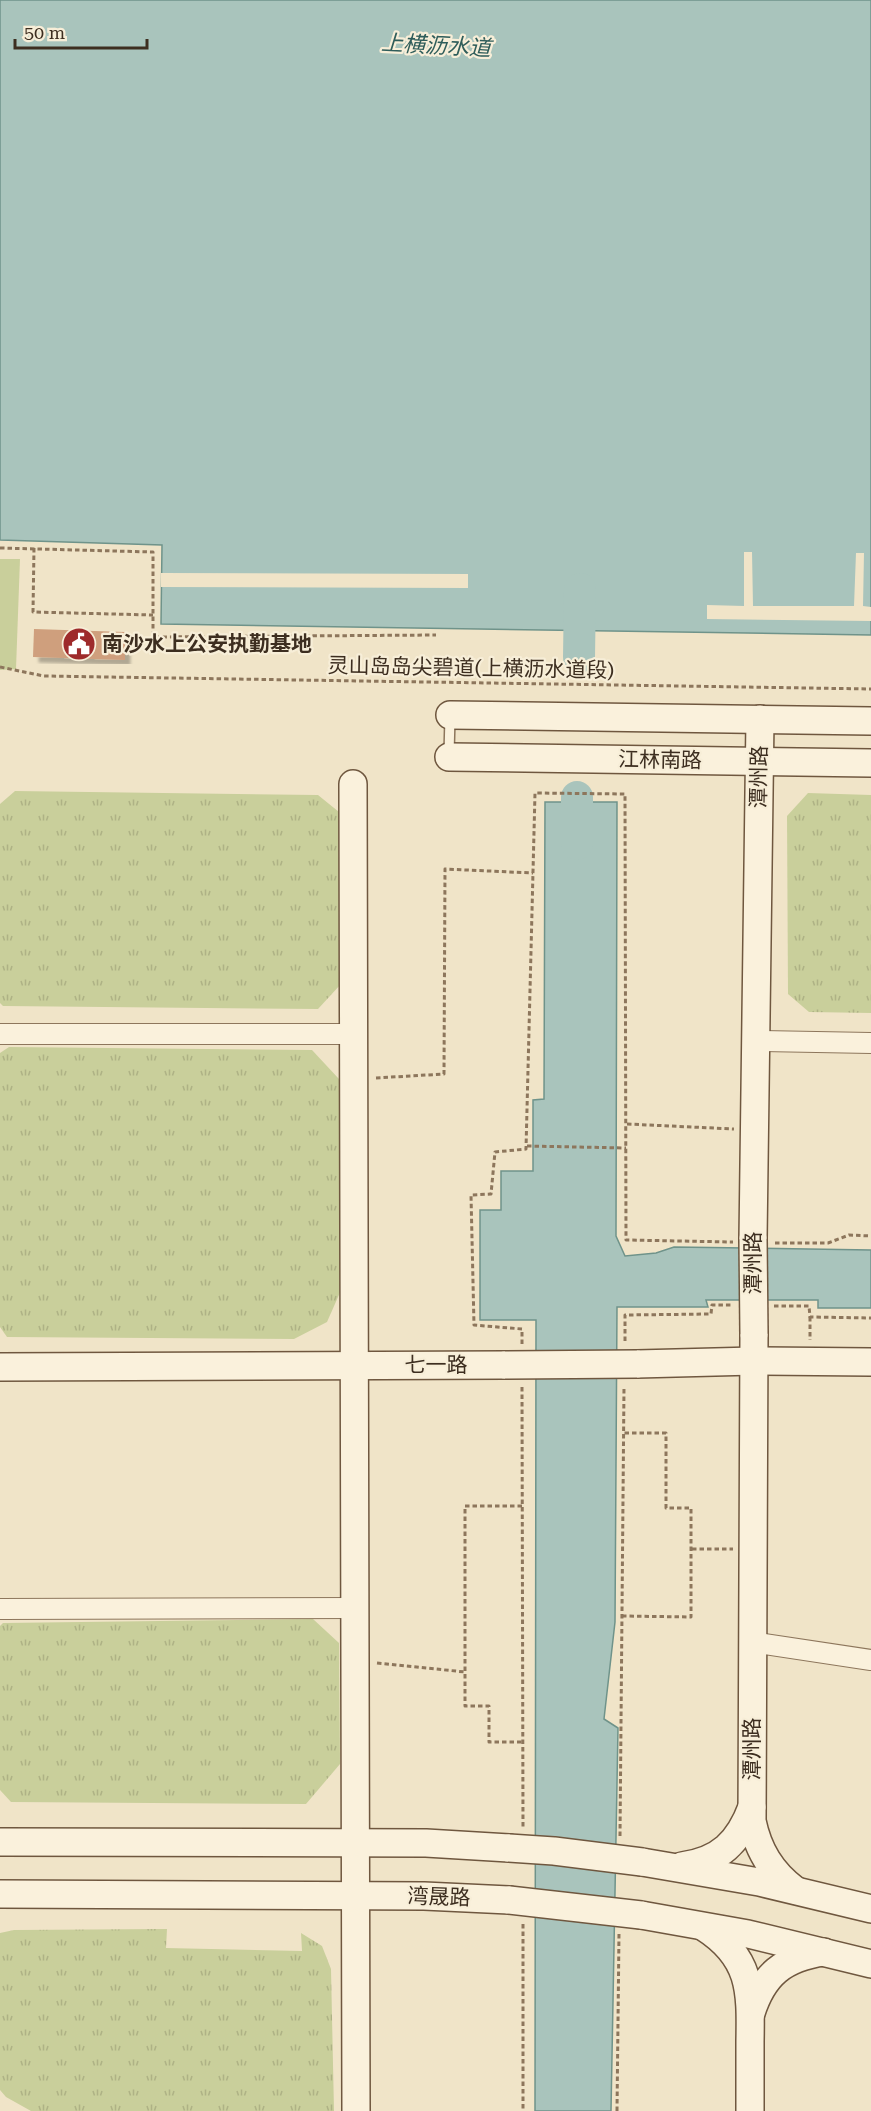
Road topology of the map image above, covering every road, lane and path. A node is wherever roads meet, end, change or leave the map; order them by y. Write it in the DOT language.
graph roads {
  1 [pos="0,548"];
  2 [pos="33,549"];
  3 [pos="153,615"];
  4 [pos="436,635"];
  5 [pos="0,667"];
  6 [pos="871,689"];
  7 [pos="450,715"];
  8 [pos="760,719"];
  9 [pos="871,721"];
  10 [pos="449,757"];
  11 [pos="759,761"];
  12 [pos="871,763"];
  13 [pos="353,784"];
  14 [pos="533,873"];
  15 [pos="0,1034"];
  16 [pos="354,1034"];
  17 [pos="755,1041"];
  18 [pos="871,1043"];
  19 [pos="354,1080"];
  20 [pos="626,1124"];
  21 [pos="754,1129"];
  22 [pos="527,1146"];
  23 [pos="626,1148"];
  24 [pos="871,1236"];
  25 [pos="751,1241"];
  26 [pos="734,1305"];
  27 [pos="766,1306"];
  28 [pos="871,1318"];
  29 [pos="754,1361"];
  30 [pos="871,1362"];
  31 [pos="516,1365"];
  32 [pos="354,1366"];
  33 [pos="0,1367"];
  34 [pos="629,1367"];
  35 [pos="624,1433"];
  36 [pos="522,1506"];
  37 [pos="691,1549"];
  38 [pos="753,1549"];
  39 [pos="355,1608"];
  40 [pos="0,1609"];
  41 [pos="622,1616"];
  42 [pos="752,1642"];
  43 [pos="871,1660"];
  44 [pos="355,1661"];
  45 [pos="465,1672"];
  46 [pos="523,1742"];
  47 [pos="752,1807"];
  48 [pos="620,1840"];
  49 [pos="0,1842"];
  50 [pos="356,1843"];
  51 [pos="516,1843"];
  52 [pos="676,1867"];
  53 [pos="795,1890"];
  54 [pos="0,1894"];
  55 [pos="356,1896"];
  56 [pos="871,1909"];
  57 [pos="516,1911"];
  58 [pos="630,1919"];
  59 [pos="701,1925"];
  60 [pos="825,1952"];
  61 [pos="871,1964"];
  62 [pos="751,2014"];
  63 [pos="356,2111"];
  64 [pos="523,2111"];
  65 [pos="617,2111"];
  66 [pos="750,2111"];
  1 -- 2 [label="path"];
  2 -- 3 [label="path"];
  2 -- 3 [label="path"];
  3 -- 4 [label="path"];
  5 -- 6 [label="path, 灵山岛岛尖碧道(上横沥水道段)"];
  7 -- 8 [label="street, 江林南路"];
  7 -- 10 [label="lane"];
  8 -- 9 [label="street, 江林南路"];
  8 -- 11 [label="street, 潭州路"];
  10 -- 11 [label="street, 江林南路"];
  11 -- 12 [label="street, 江林南路"];
  11 -- 17 [label="street, 潭州路"];
  13 -- 16 [label="street"];
  14 -- 19 [label="path"];
  14 -- 20 [label="path"];
  14 -- 22 [label="path"];
  15 -- 16 [label="street"];
  16 -- 19 [label="street"];
  17 -- 18 [label="street"];
  17 -- 21 [label="street, 潭州路"];
  19 -- 32 [label="street"];
  20 -- 21 [label="path"];
  20 -- 23 [label="path"];
  21 -- 25 [label="street, 潭州路"];
  22 -- 23 [label="path"];
  22 -- 31 [label="path"];
  23 -- 25 [label="path"];
  24 -- 25 [label="path"];
  25 -- 29 [label="street, 潭州路, bridge"];
  26 -- 34 [label="path"];
  27 -- 28 [label="path"];
  29 -- 30 [label="street, 七一路"];
  29 -- 34 [label="street, 七一路"];
  29 -- 38 [label="street, 潭州路"];
  31 -- 32 [label="street, 七一路"];
  31 -- 34 [label="street, 七一路, bridge"];
  31 -- 36 [label="path"];
  32 -- 33 [label="street, 七一路"];
  32 -- 39 [label="street"];
  34 -- 35 [label="path"];
  35 -- 37 [label="path"];
  35 -- 41 [label="path"];
  36 -- 45 [label="path"];
  36 -- 46 [label="path"];
  37 -- 38 [label="path"];
  37 -- 41 [label="path"];
  38 -- 42 [label="street, 潭州路"];
  39 -- 40 [label="street"];
  39 -- 44 [label="street"];
  41 -- 48 [label="path"];
  42 -- 43 [label="street"];
  42 -- 47 [label="street, 潭州路"];
  44 -- 45 [label="path"];
  44 -- 50 [label="street"];
  45 -- 46 [label="path"];
  46 -- 51 [label="path"];
  47 -- 52 [label="street"];
  47 -- 53 [label="street, 潭州路"];
  49 -- 50 [label="street"];
  50 -- 51 [label="street"];
  50 -- 55 [label="street"];
  51 -- 52 [label="street, bridge"];
  52 -- 53 [label="street"];
  53 -- 56 [label="street"];
  54 -- 55 [label="street, 湾晟路"];
  55 -- 57 [label="street, 湾晟路"];
  55 -- 63 [label="street"];
  57 -- 58 [label="street, 湾晟路, bridge"];
  57 -- 64 [label="path"];
  58 -- 59 [label="street, 湾晟路"];
  58 -- 65 [label="path"];
  59 -- 60 [label="street, 湾晟路"];
  59 -- 62 [label="street"];
  60 -- 61 [label="street, 湾晟路"];
  60 -- 62 [label="street"];
  62 -- 66 [label="street"];
}
